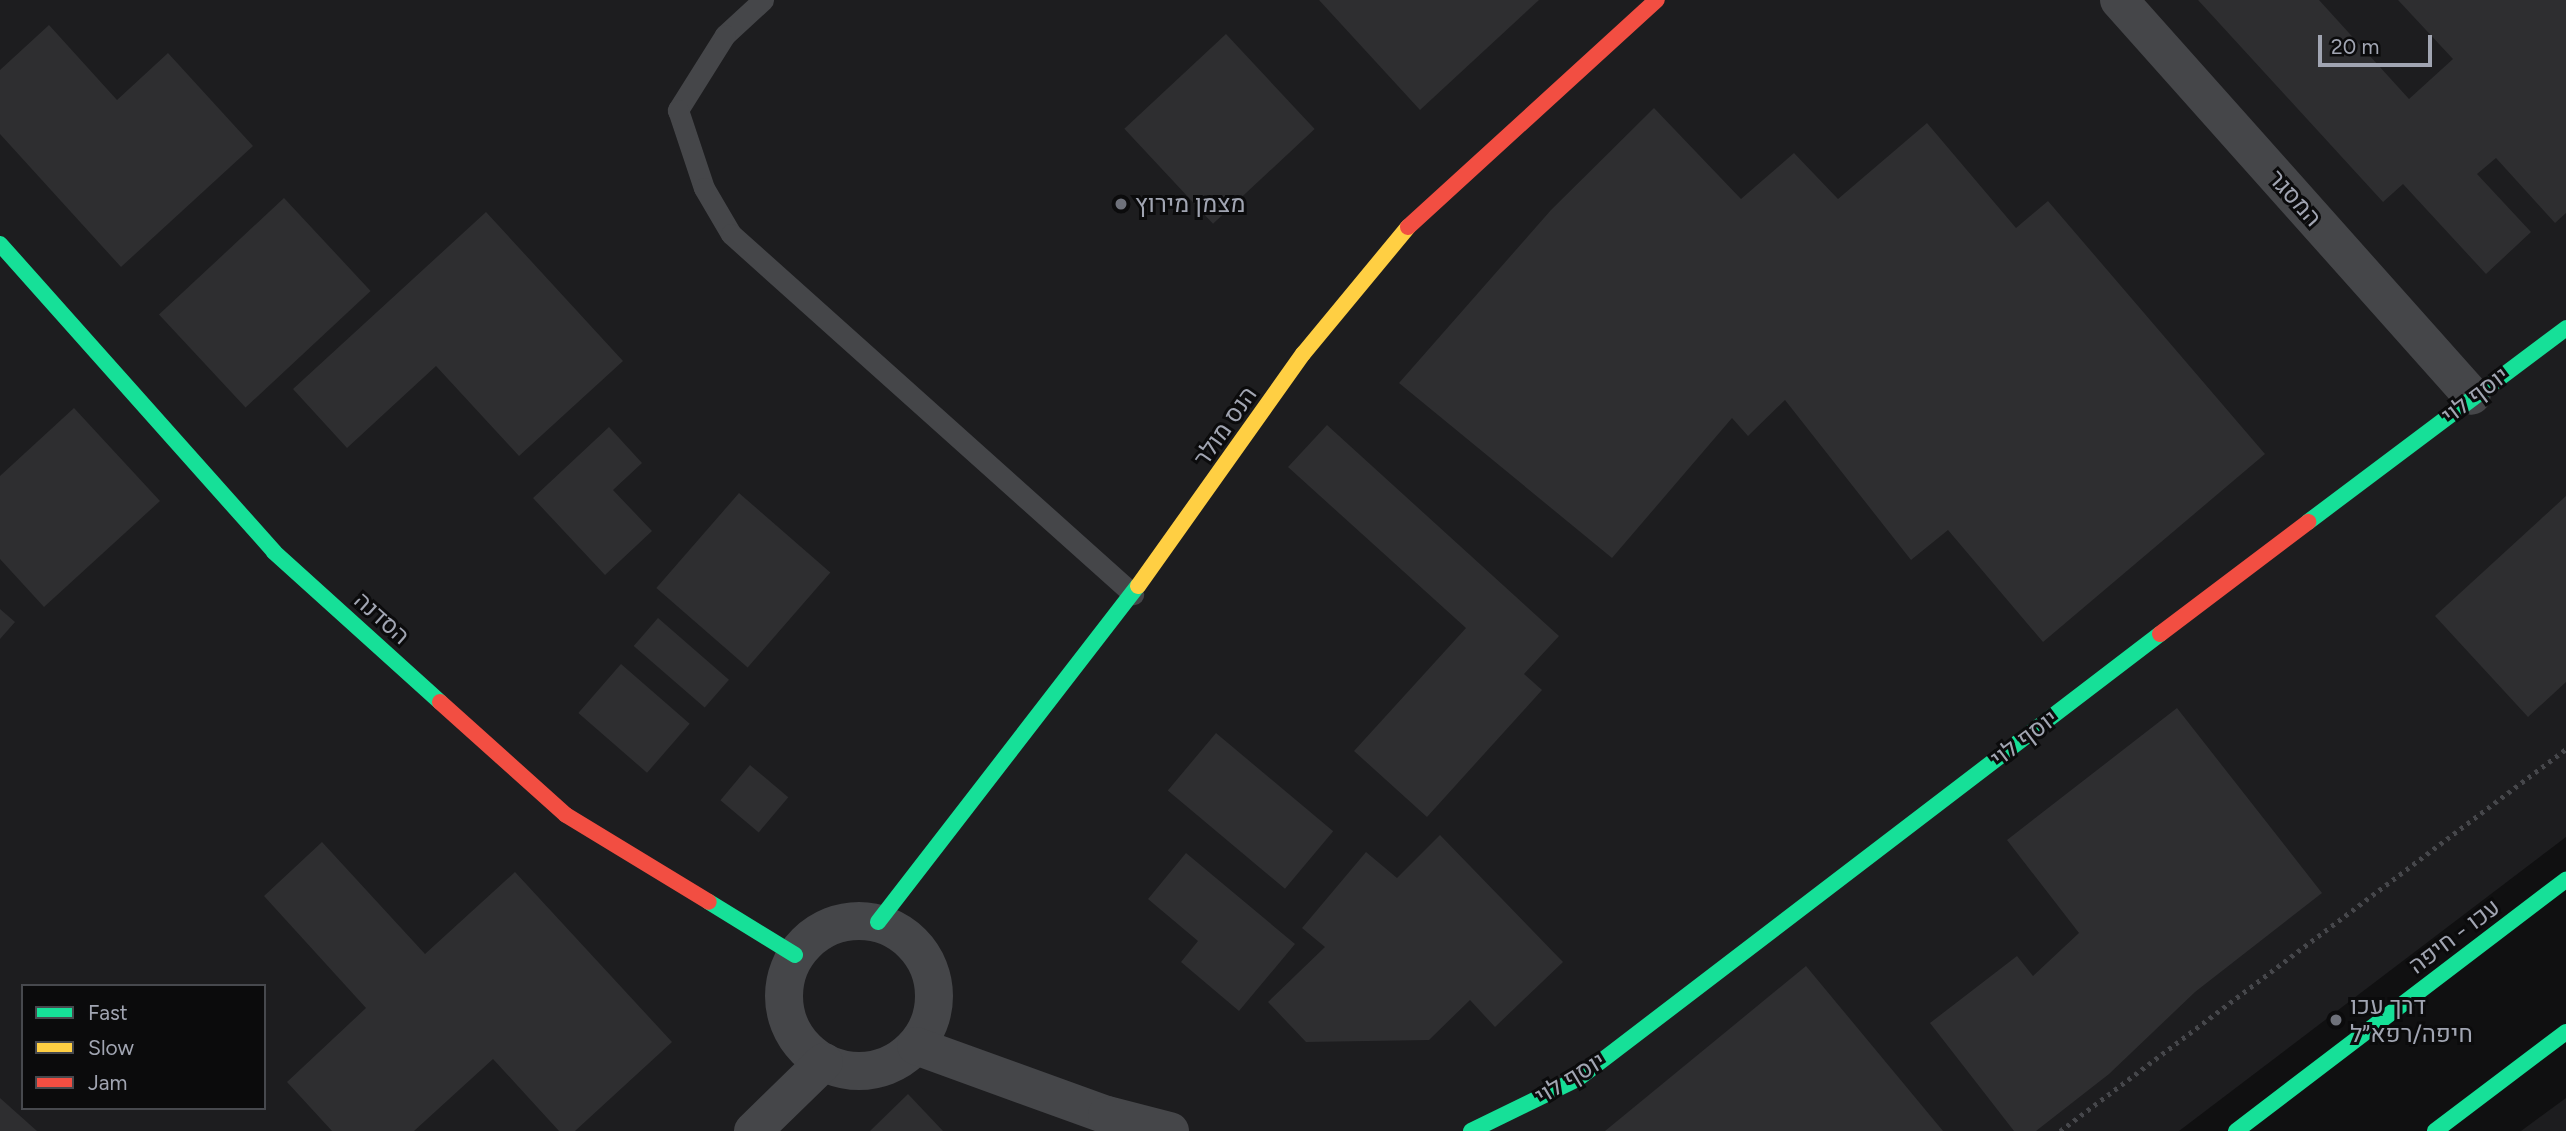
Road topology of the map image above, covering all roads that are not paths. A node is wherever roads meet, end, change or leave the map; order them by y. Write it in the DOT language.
graph roads {
  1 [pos="763,0"];
  2 [pos="1657,0"];
  3 [pos="2119,0"];
  4 [pos="0,244"];
  5 [pos="2566,328"];
  6 [pos="2472,396"];
  7 [pos="1133,594"];
  8 [pos="2566,880"];
  9 [pos="878,922"];
  10 [pos="795,955"];
  11 [pos="2566,1032"];
  12 [pos="916,1046"];
  13 [pos="824,1062"];
  14 [pos="753,1131"];
  15 [pos="1170,1131"];
  16 [pos="1471,1131"];
  17 [pos="2236,1131"];
  18 [pos="2435,1131"];
  1 -- 7 [label="lane"];
  2 -- 7 [label="main road, הנס מולר"];
  3 -- 6 [label="street, המסגר"];
  4 -- 10 [label="main road, הסדנה"];
  5 -- 6 [label="main road, יוסף לוי"];
  6 -- 16 [label="main road, יוסף לוי"];
  7 -- 9 [label="main road, הנס מולר"];
  8 -- 17 [label="main road, עכו - חיפה"];
  9 -- 10 [label="street"];
  9 -- 12 [label="street"];
  10 -- 13 [label="street"];
  11 -- 18 [label="main road"];
  12 -- 13 [label="street"];
  12 -- 15 [label="street"];
  13 -- 14 [label="street"];
}
